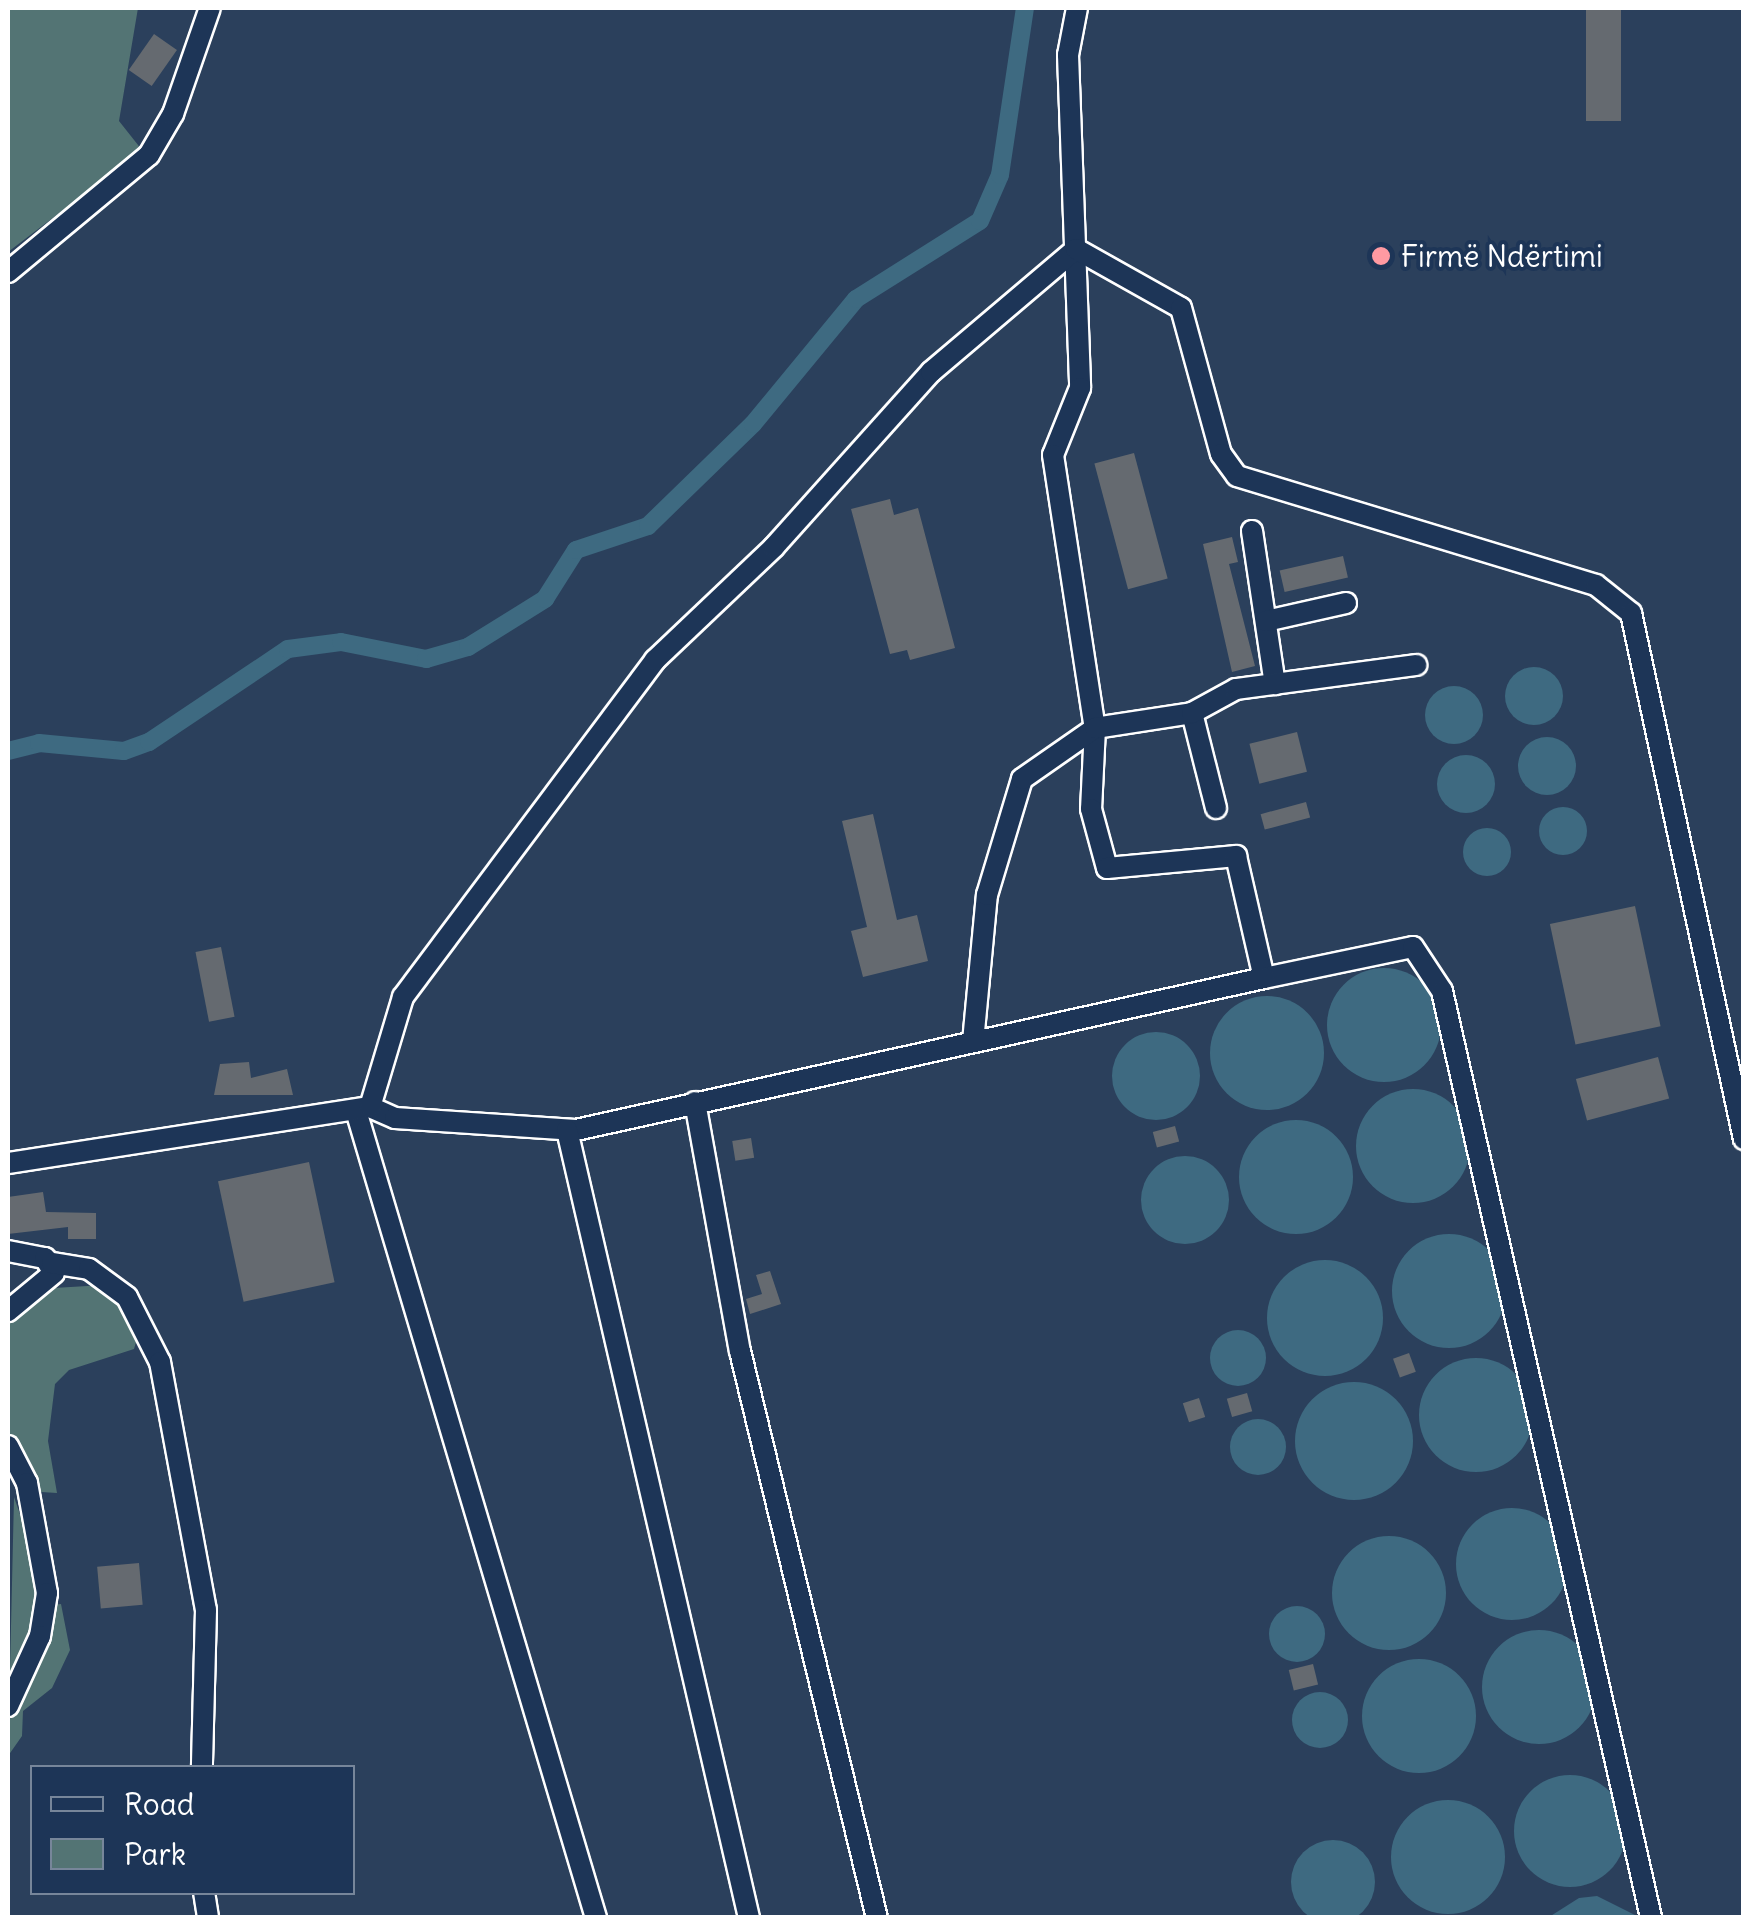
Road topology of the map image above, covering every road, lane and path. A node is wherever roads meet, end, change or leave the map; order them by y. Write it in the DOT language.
graph roads {
  1 [pos="210,8"];
  2 [pos="1077,8"];
  3 [pos="1076,259"];
  4 [pos="8,272"];
  5 [pos="1252,530"];
  6 [pos="1346,603"];
  7 [pos="1266,621"];
  8 [pos="1416,665"];
  9 [pos="1275,684"];
  10 [pos="1192,713"];
  11 [pos="1095,728"];
  12 [pos="1216,808"];
  13 [pos="1264,978"];
  14 [pos="972,1042"];
  15 [pos="695,1102"];
  16 [pos="363,1110"];
  17 [pos="567,1130"];
  18 [pos="1744,1138"];
  19 [pos="8,1162"];
  20 [pos="8,1251"];
  21 [pos="52,1264"];
  22 [pos="8,1311"];
  23 [pos="8,1446"];
  24 [pos="8,1706"];
  25 [pos="202,1765"];
  26 [pos="596,1918"];
  27 [pos="749,1918"];
  28 [pos="876,1918"];
  29 [pos="1651,1918"];
  1 -- 4 [label="street"];
  2 -- 3 [label="street"];
  3 -- 11 [label="street"];
  3 -- 16 [label="street"];
  3 -- 18 [label="street"];
  5 -- 7 [label="street"];
  6 -- 7 [label="street"];
  7 -- 9 [label="street"];
  8 -- 9 [label="street"];
  9 -- 10 [label="street"];
  10 -- 11 [label="street"];
  10 -- 12 [label="street"];
  11 -- 13 [label="street"];
  11 -- 14 [label="street"];
  13 -- 14 [label="street"];
  13 -- 29 [label="street"];
  14 -- 15 [label="street"];
  15 -- 17 [label="street"];
  15 -- 28 [label="street"];
  16 -- 17 [label="street"];
  16 -- 19 [label="street"];
  16 -- 26 [label="street"];
  17 -- 27 [label="street"];
  20 -- 21 [label="street"];
  21 -- 22 [label="street"];
  21 -- 25 [label="street"];
  23 -- 24 [label="street"];
}
